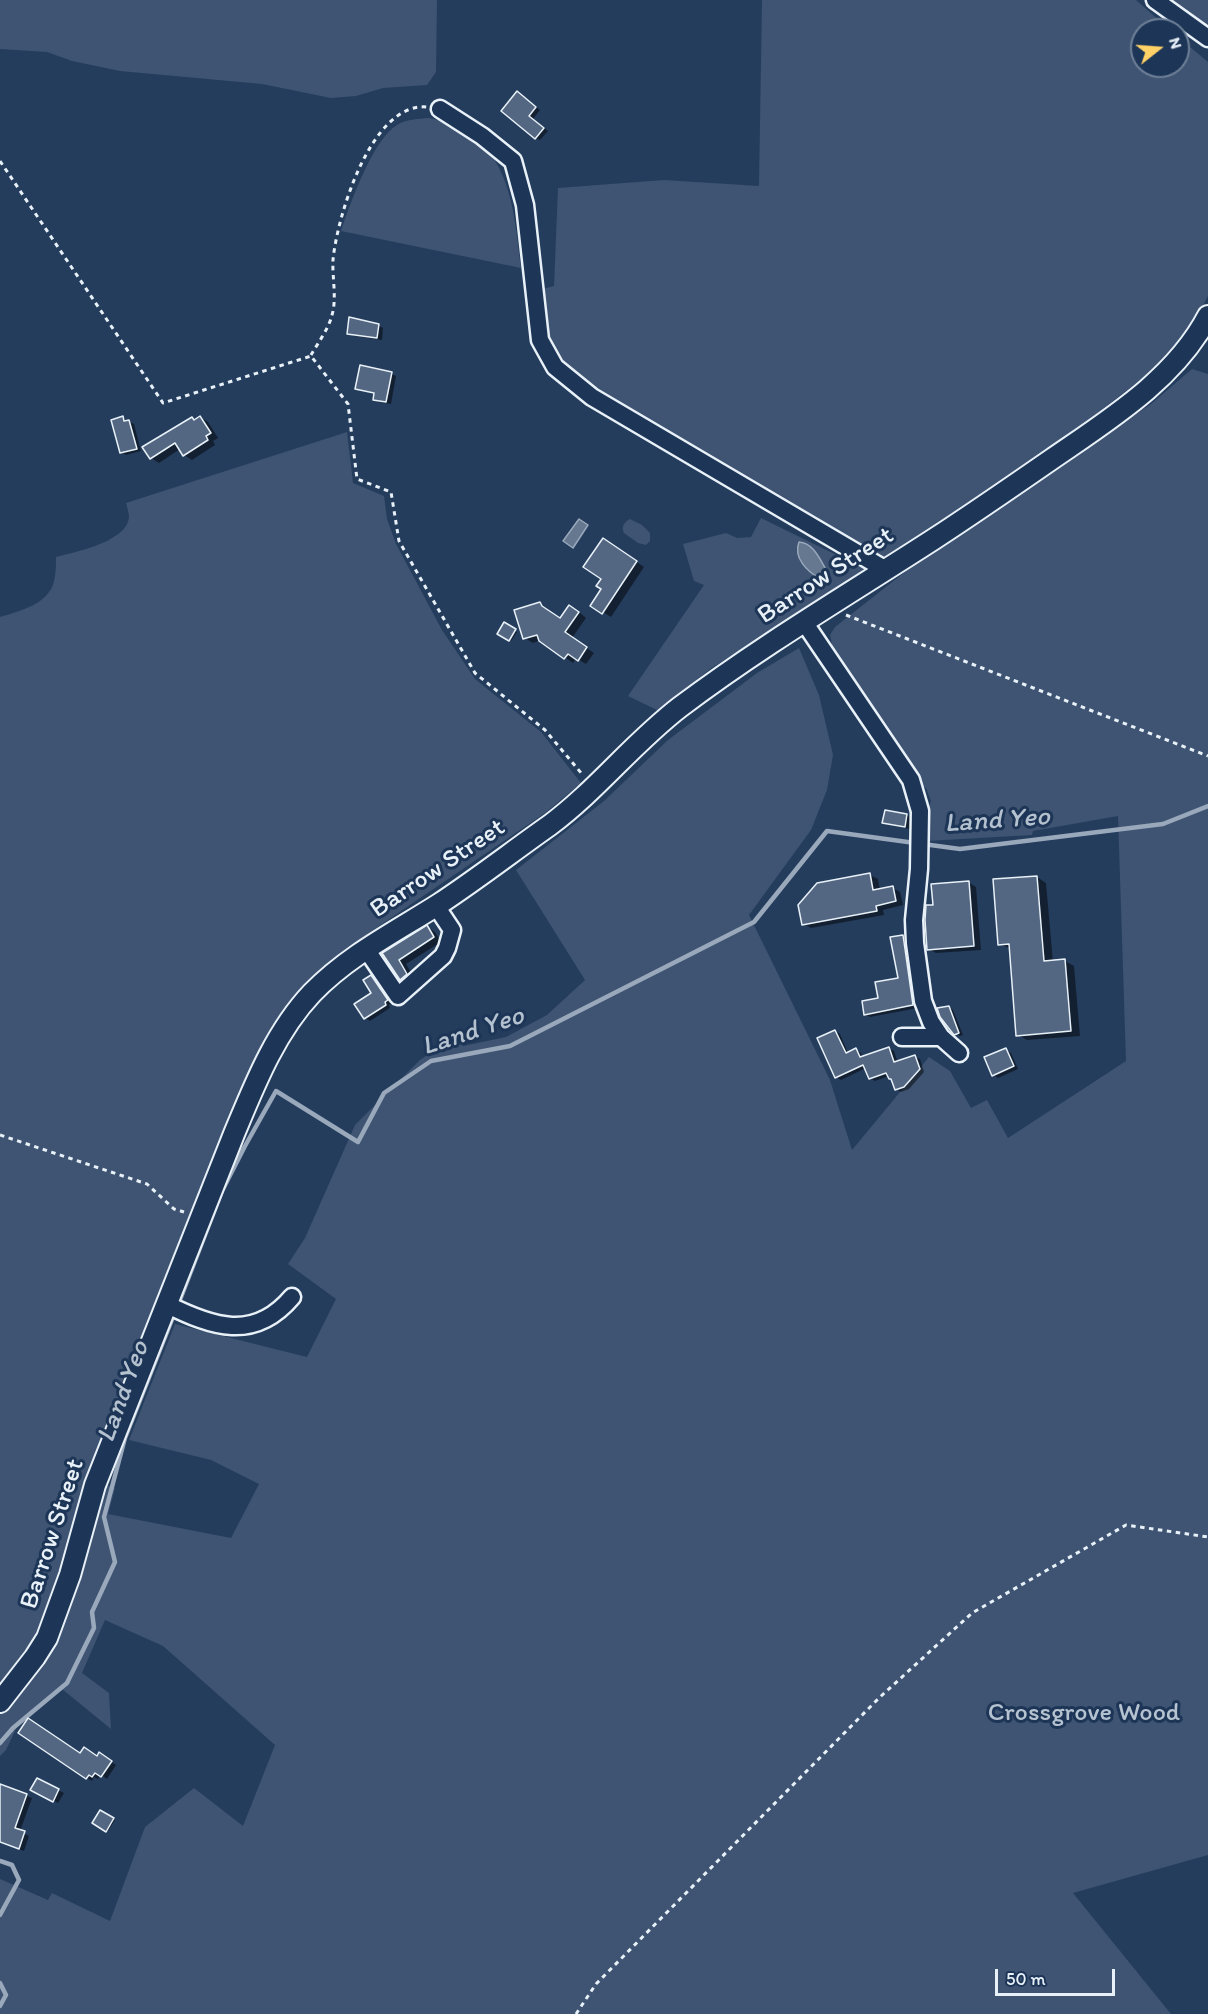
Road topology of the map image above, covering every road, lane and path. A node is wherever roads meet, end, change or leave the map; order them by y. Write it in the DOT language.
graph roads {
  1 [pos="1155,0"];
  2 [pos="1208,38"];
  3 [pos="440,109"];
  4 [pos="0,161"];
  5 [pos="1208,316"];
  6 [pos="311,356"];
  7 [pos="886,570"];
  8 [pos="836,602"];
  9 [pos="804,622"];
  10 [pos="1208,756"];
  11 [pos="592,788"];
  12 [pos="436,906"];
  13 [pos="366,949"];
  14 [pos="902,1037"];
  15 [pos="941,1037"];
  16 [pos="959,1053"];
  17 [pos="0,1135"];
  18 [pos="200,1217"];
  19 [pos="292,1297"];
  20 [pos="166,1304"];
  21 [pos="1208,1537"];
  22 [pos="0,1702"];
  23 [pos="576,2014"];
  1 -- 2 [label="lane"];
  3 -- 6 [label="path"];
  3 -- 7 [label="lane"];
  4 -- 6 [label="path"];
  5 -- 7 [label="main road, Barrow Street"];
  6 -- 11 [label="path"];
  7 -- 8 [label="main road, Barrow Street"];
  8 -- 9 [label="main road, Barrow Street"];
  8 -- 10 [label="path"];
  9 -- 11 [label="main road, Barrow Street"];
  9 -- 15 [label="lane"];
  11 -- 12 [label="main road, Barrow Street"];
  12 -- 13 [label="main road, Barrow Street"];
  12 -- 13 [label="lane"];
  13 -- 18 [label="main road, Barrow Street"];
  14 -- 15 [label="lane"];
  15 -- 16 [label="lane"];
  17 -- 18 [label="path"];
  18 -- 20 [label="main road, Barrow Street"];
  19 -- 20 [label="lane"];
  20 -- 22 [label="main road, Barrow Street"];
  21 -- 23 [label="path"];
}
